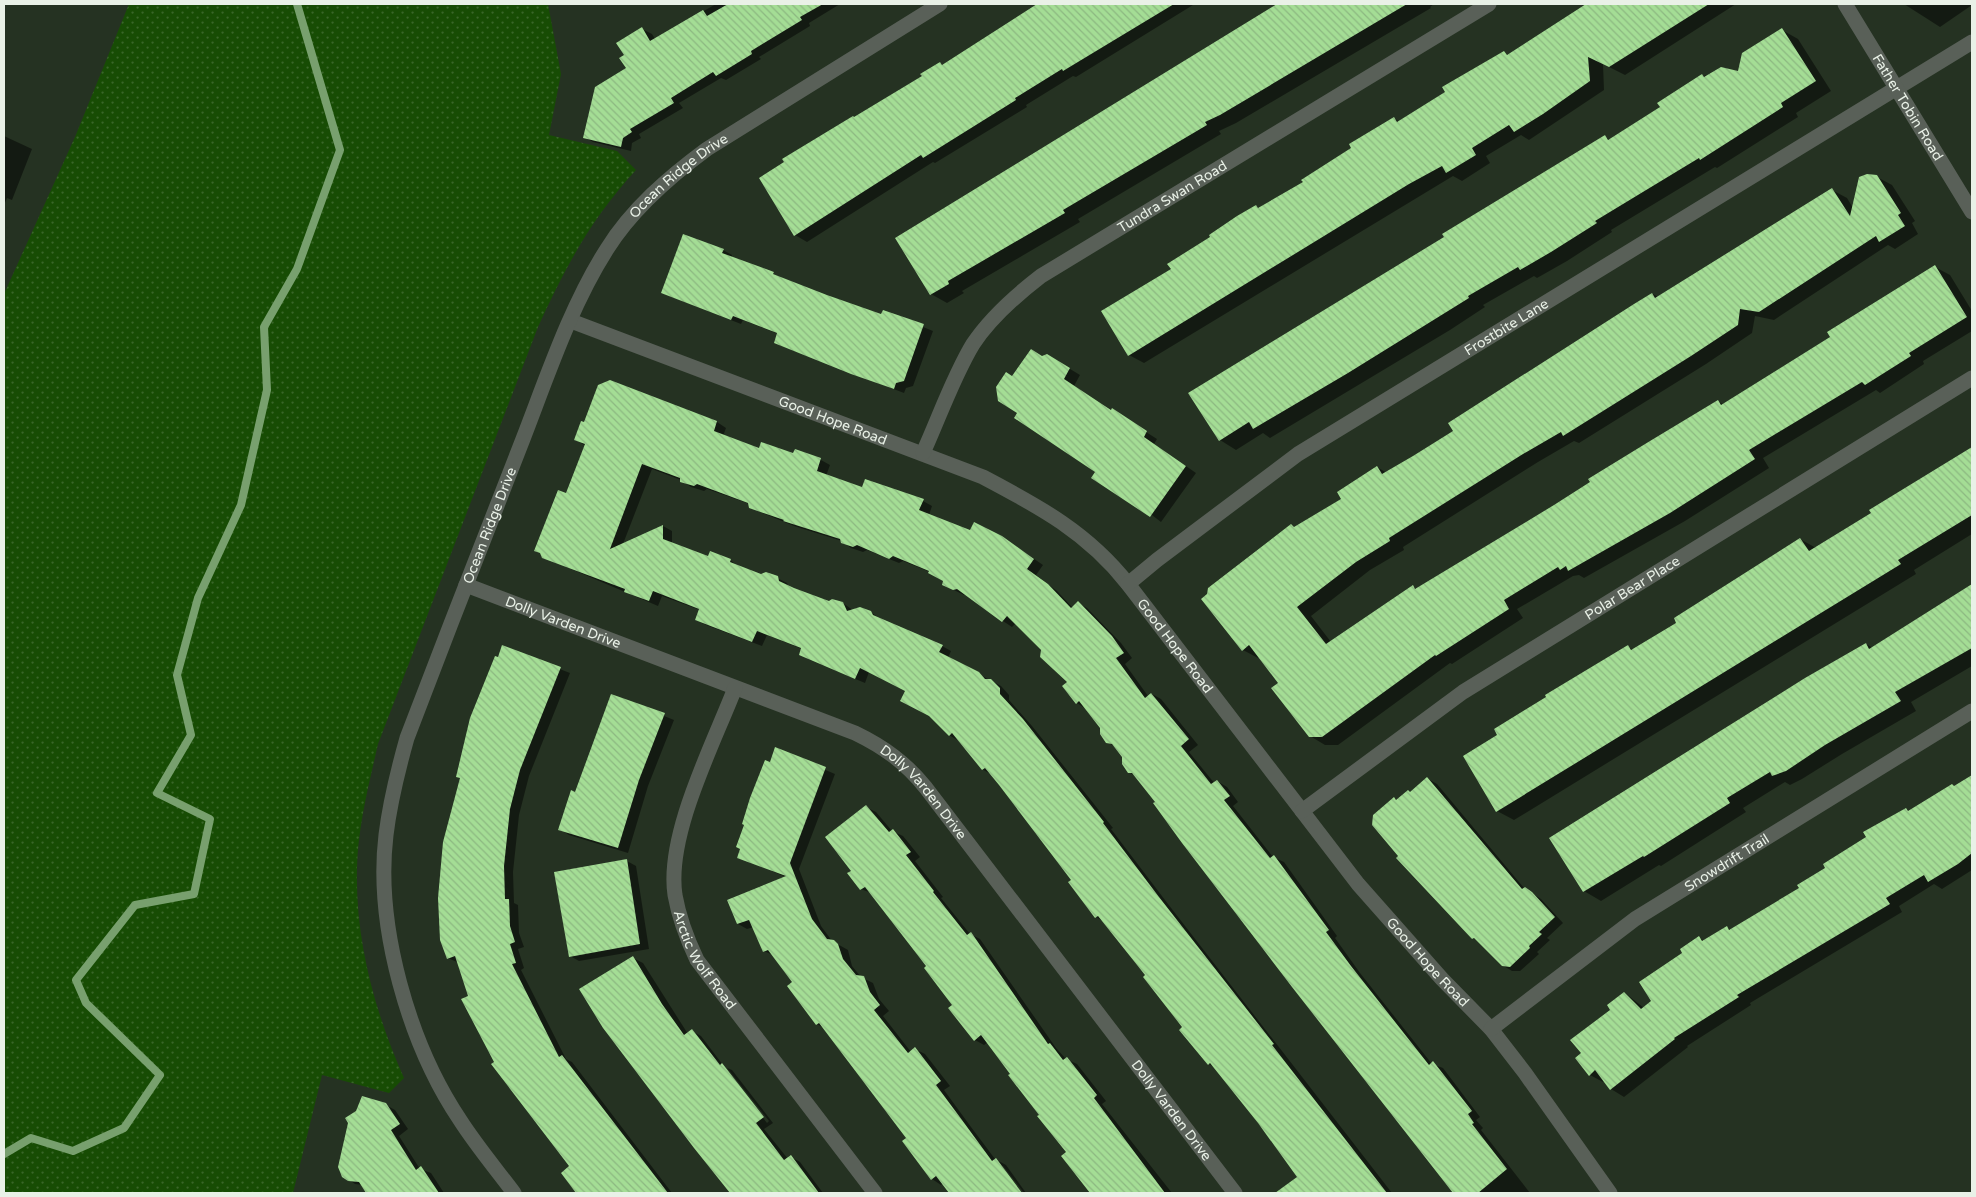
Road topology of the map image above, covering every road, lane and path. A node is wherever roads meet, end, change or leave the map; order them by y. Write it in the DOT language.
graph roads {
  1 [pos="940,4"];
  2 [pos="1489,4"];
  3 [pos="1846,4"];
  4 [pos="1972,42"];
  5 [pos="1896,87"];
  6 [pos="1972,212"];
  7 [pos="571,321"];
  8 [pos="1972,378"];
  9 [pos="923,453"];
  10 [pos="1128,584"];
  11 [pos="466,585"];
  12 [pos="735,688"];
  13 [pos="1972,711"];
  14 [pos="1302,811"];
  15 [pos="1491,1030"];
  16 [pos="514,1193"];
  17 [pos="875,1193"];
  18 [pos="1235,1193"];
  19 [pos="1610,1193"];
  1 -- 7 [label="street, Ocean Ridge Drive"];
  2 -- 9 [label="street, Tundra Swan Road"];
  3 -- 5 [label="street, Father Tobin Road"];
  4 -- 5 [label="street, Frostbite Lane"];
  5 -- 6 [label="street, Father Tobin Road"];
  5 -- 10 [label="street, Frostbite Lane"];
  7 -- 9 [label="street, Good Hope Road"];
  7 -- 11 [label="street, Ocean Ridge Drive"];
  8 -- 14 [label="street, Polar Bear Place"];
  9 -- 10 [label="street, Good Hope Road"];
  10 -- 14 [label="street, Good Hope Road"];
  11 -- 12 [label="street, Dolly Varden Drive"];
  11 -- 16 [label="street, Ocean Ridge Drive"];
  12 -- 17 [label="street, Arctic Wolf Road"];
  12 -- 18 [label="street, Dolly Varden Drive"];
  13 -- 15 [label="street, Snowdrift Trail"];
  14 -- 15 [label="street, Good Hope Road"];
  15 -- 19 [label="street, Good Hope Road"];
}
